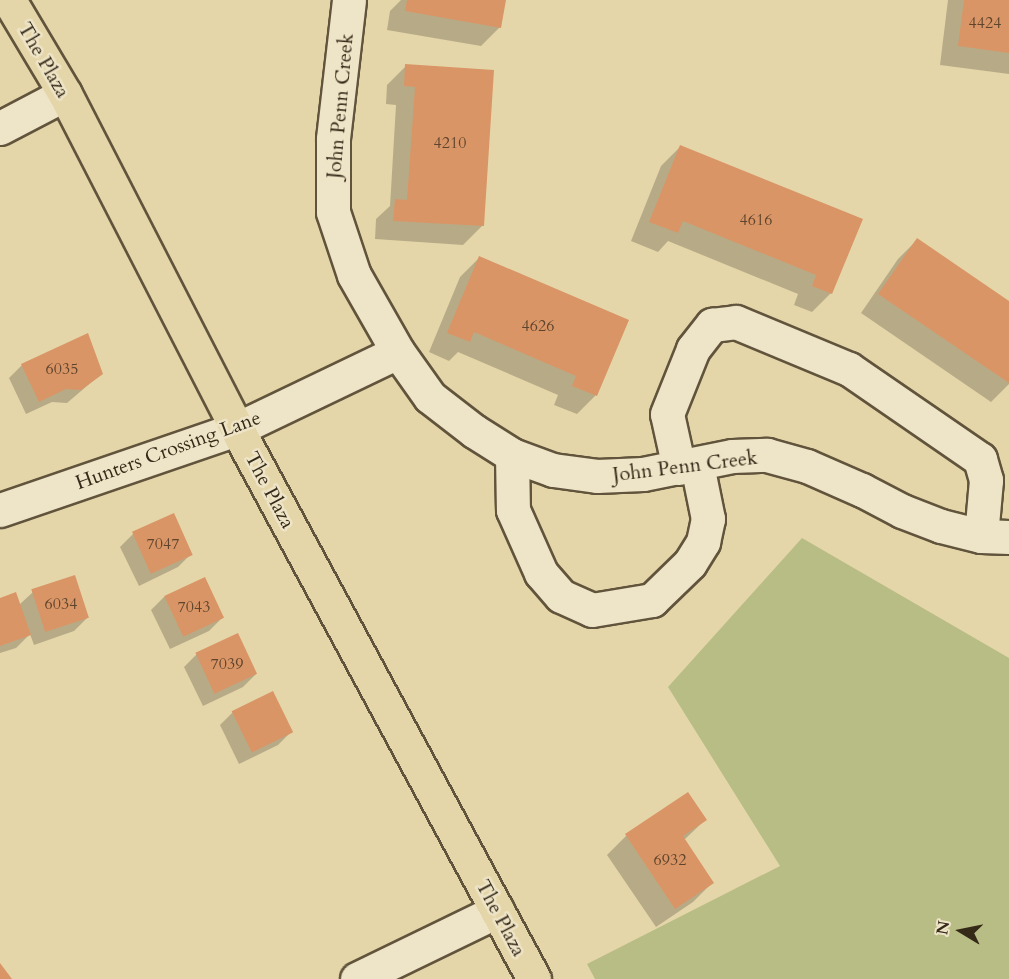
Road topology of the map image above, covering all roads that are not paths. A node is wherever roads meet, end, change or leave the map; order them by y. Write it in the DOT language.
graph roads {
  1 [pos="9,0"];
  2 [pos="349,0"];
  3 [pos="65,94"];
  4 [pos="0,128"];
  5 [pos="398,352"];
  6 [pos="237,429"];
  7 [pos="512,455"];
  8 [pos="688,466"];
  9 [pos="0,510"];
  10 [pos="995,536"];
  11 [pos="497,911"];
  12 [pos="357,979"];
  13 [pos="534,979"];
  1 -- 3 [label="main road, The Plaza"];
  2 -- 5 [label="street, John Penn Creek"];
  3 -- 4 [label="street"];
  3 -- 6 [label="main road, The Plaza"];
  5 -- 6 [label="street, Hunters Crossing Lane"];
  5 -- 7 [label="street, John Penn Creek"];
  6 -- 9 [label="street, Hunters Crossing Lane"];
  6 -- 11 [label="main road, The Plaza"];
  7 -- 8 [label="street, John Penn Creek"];
  7 -- 8 [label="street"];
  8 -- 10 [label="street, John Penn Creek"];
  8 -- 10 [label="street"];
  11 -- 12 [label="street"];
  11 -- 13 [label="main road, The Plaza"];
}
